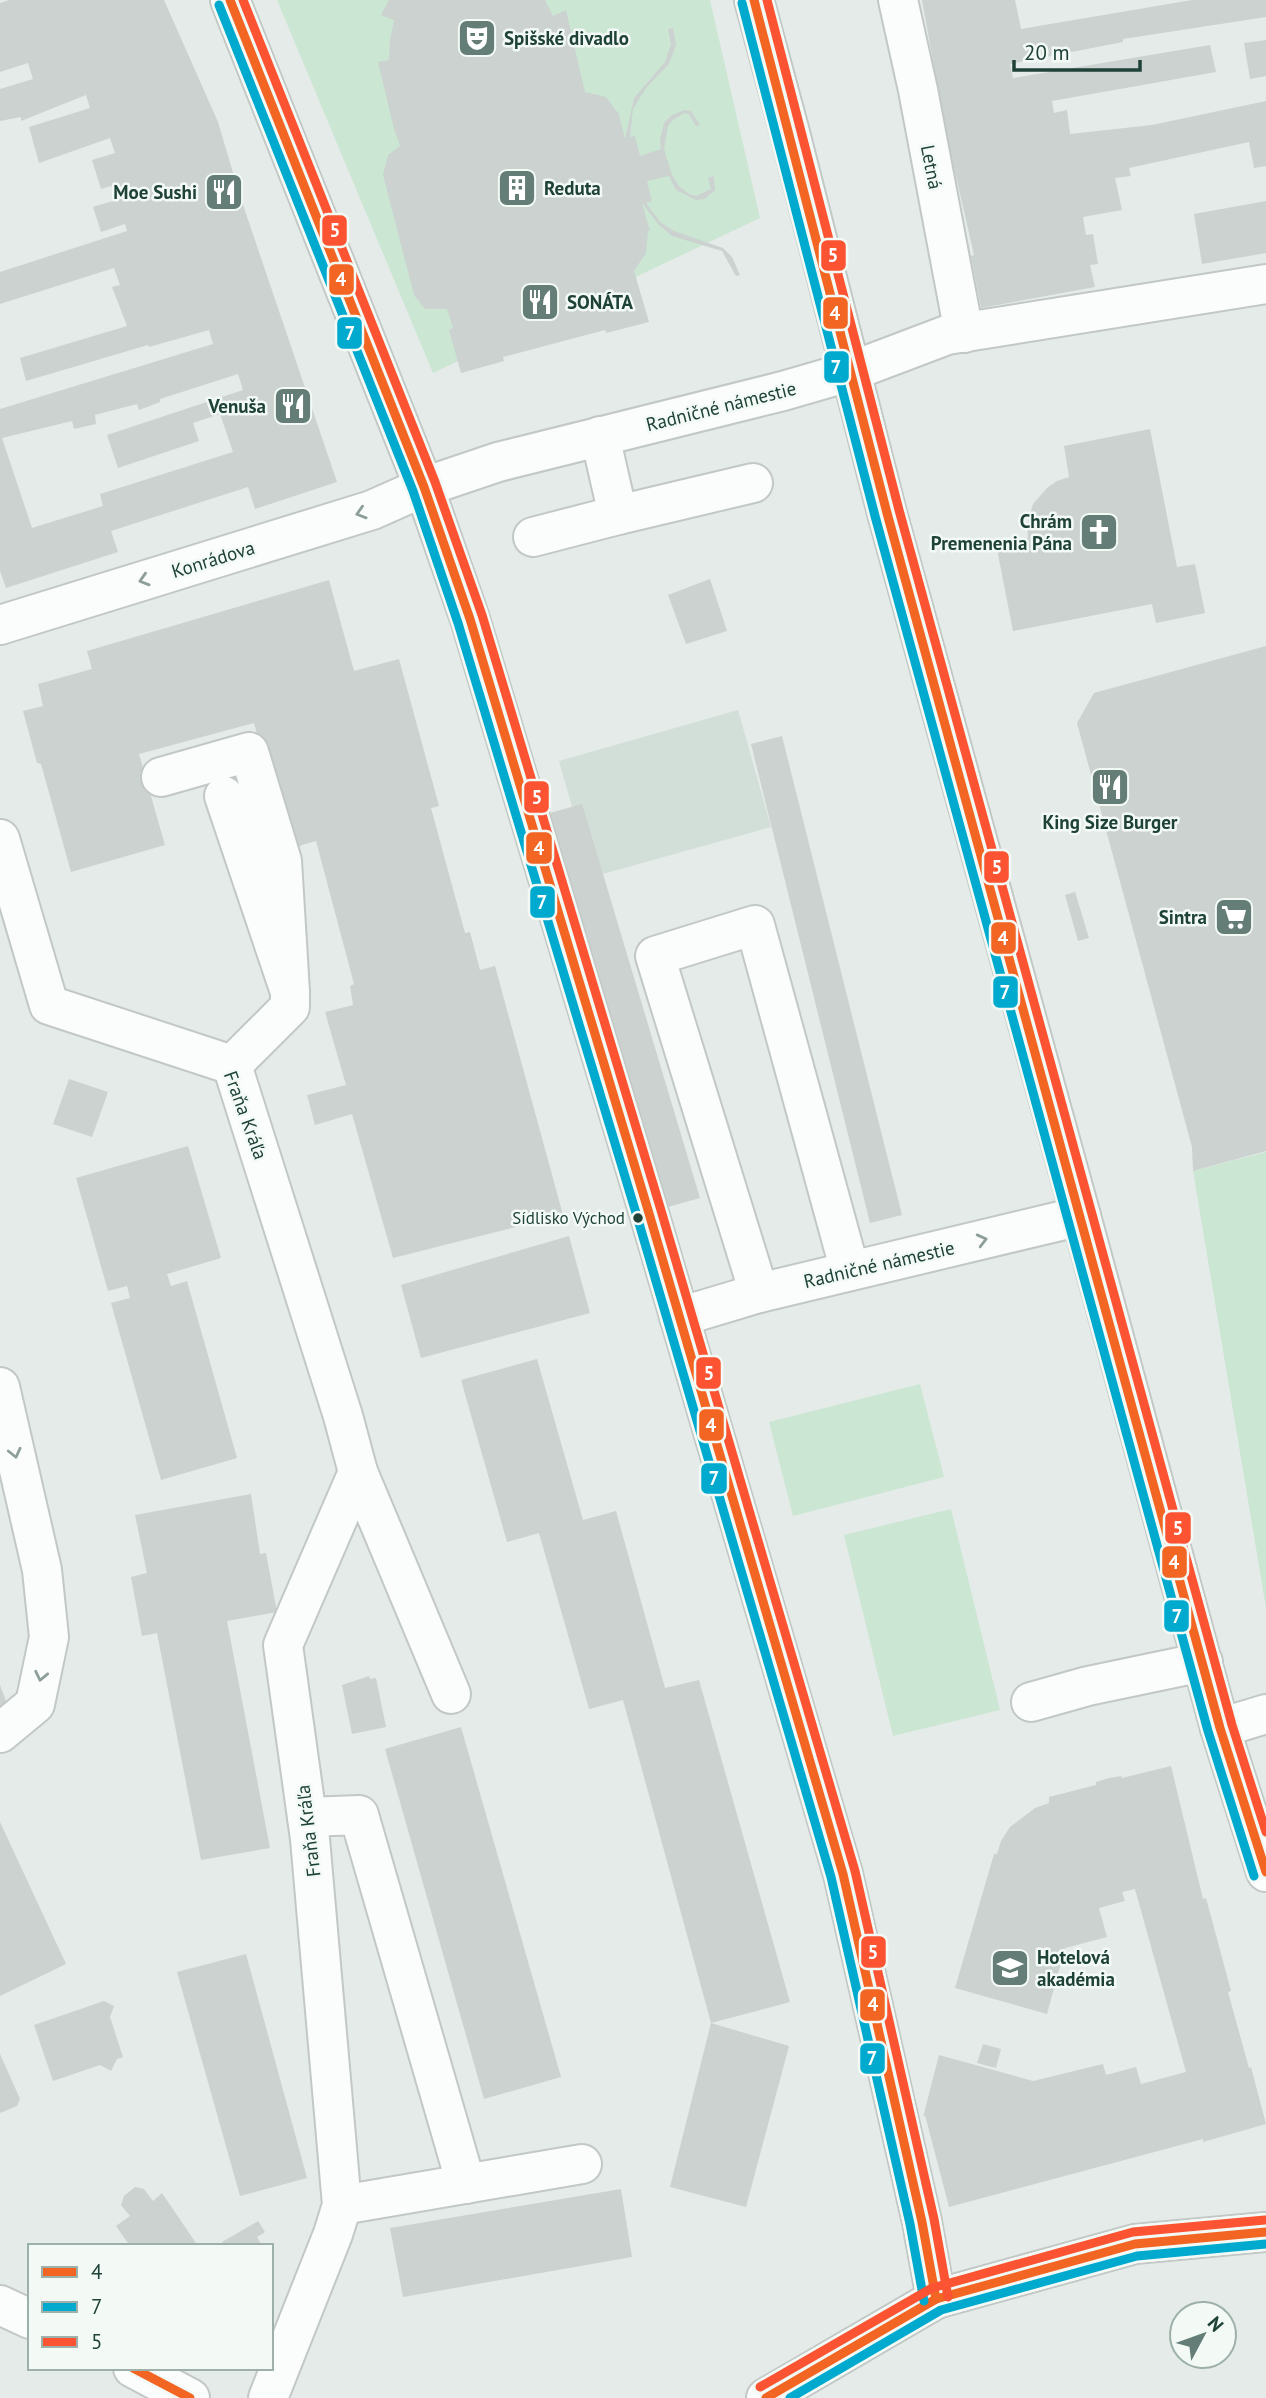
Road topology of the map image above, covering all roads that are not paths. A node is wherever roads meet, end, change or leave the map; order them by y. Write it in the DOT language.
graph roads {
  1 [pos="230,0"];
  2 [pos="754,0"];
  3 [pos="898,0"];
  4 [pos="1266,284"];
  5 [pos="964,333"];
  6 [pos="852,371"];
  7 [pos="600,436"];
  8 [pos="754,483"];
  9 [pos="424,487"];
  10 [pos="618,515"];
  11 [pos="533,537"];
  12 [pos="0,625"];
  13 [pos="161,777"];
  14 [pos="224,796"];
  15 [pos="0,839"];
  16 [pos="290,992"];
  17 [pos="232,1065"];
  18 [pos="1081,1216"];
  19 [pos="850,1271"];
  20 [pos="758,1293"];
  21 [pos="678,1317"];
  22 [pos="0,1387"];
  23 [pos="358,1472"];
  24 [pos="1203,1662"];
  25 [pos="451,1695"];
  26 [pos="1031,1702"];
  27 [pos="1266,1714"];
  28 [pos="1220,1728"];
  29 [pos="0,1732"];
  30 [pos="307,1817"];
  31 [pos="1266,1872"];
  32 [pos="582,2164"];
  33 [pos="466,2184"];
  34 [pos="342,2206"];
  35 [pos="1266,2232"];
  36 [pos="936,2299"];
  37 [pos="0,2305"];
  38 [pos="28,2318"];
  39 [pos="137,2370"];
  40 [pos="190,2398"];
  41 [pos="268,2398"];
  42 [pos="766,2398"];
  1 -- 9 [label="street"];
  2 -- 6 [label="street"];
  3 -- 5 [label="street, Letná"];
  4 -- 5 [label="street, Radničné námestie"];
  5 -- 6 [label="street, Radničné námestie"];
  6 -- 7 [label="street, Radničné námestie"];
  6 -- 18 [label="street"];
  7 -- 9 [label="street, Radničné námestie"];
  7 -- 10 [label="street"];
  8 -- 10 [label="street"];
  9 -- 12 [label="street, Konrádova, one-way"];
  9 -- 21 [label="street"];
  10 -- 11 [label="street"];
  13 -- 16 [label="street"];
  14 -- 16 [label="street"];
  15 -- 17 [label="street, Fraňa Kráľa"];
  16 -- 17 [label="street"];
  17 -- 23 [label="street, Fraňa Kráľa"];
  19 -- 18 [label="street, Radničné námestie, one-way"];
  18 -- 24 [label="street"];
  19 -- 20 [label="street, Radničné námestie"];
  19 -- 20 [label="street"];
  20 -- 21 [label="street, Radničné námestie"];
  21 -- 36 [label="street"];
  22 -- 29 [label="street, one-way"];
  23 -- 25 [label="street, Fraňa Kráľa"];
  23 -- 30 [label="street, Fraňa Kráľa"];
  24 -- 26 [label="street"];
  24 -- 28 [label="street"];
  27 -- 28 [label="street"];
  28 -- 31 [label="street"];
  30 -- 33 [label="street"];
  30 -- 34 [label="street, Fraňa Kráľa"];
  32 -- 33 [label="street"];
  33 -- 34 [label="street"];
  34 -- 41 [label="street, Fraňa Kráľa"];
  35 -- 36 [label="street"];
  36 -- 42 [label="street"];
  37 -- 38 [label="street"];
  39 -- 40 [label="street"];
}
